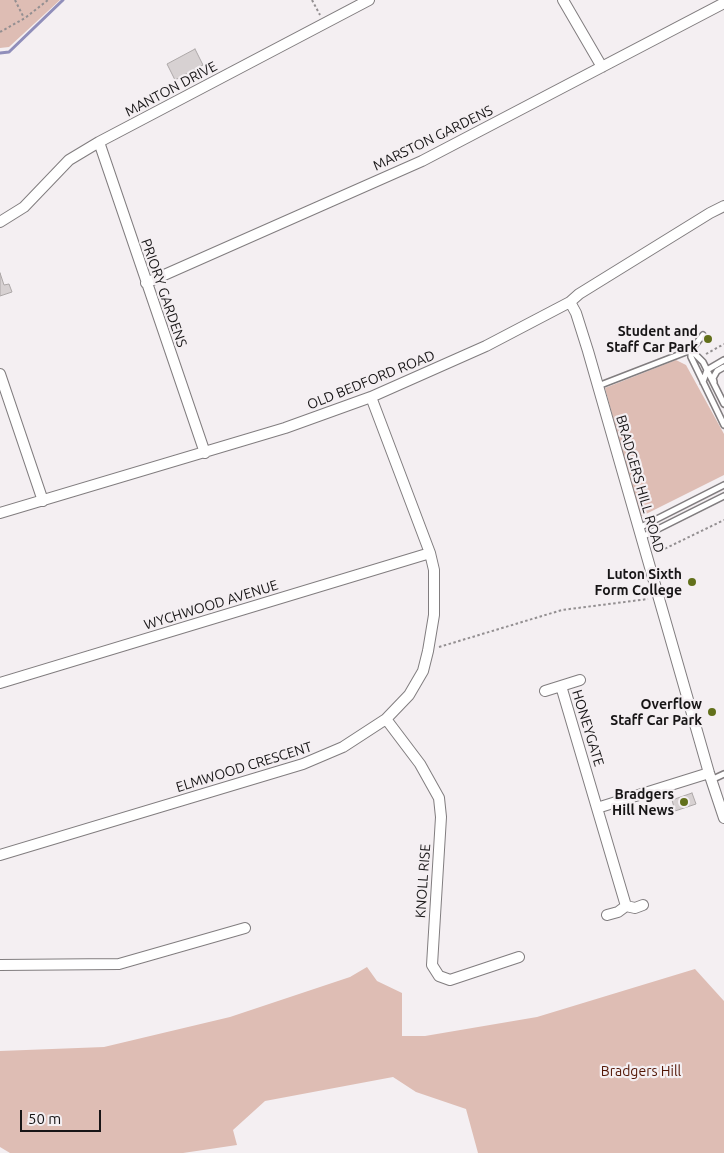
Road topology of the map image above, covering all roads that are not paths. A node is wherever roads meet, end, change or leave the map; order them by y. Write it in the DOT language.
graph roads {
  1 [pos="369,0"];
  2 [pos="563,0"];
  3 [pos="724,3"];
  4 [pos="602,67"];
  5 [pos="98,142"];
  6 [pos="724,206"];
  7 [pos="0,222"];
  8 [pos="146,283"];
  9 [pos="570,302"];
  10 [pos="703,335"];
  11 [pos="691,350"];
  12 [pos="724,360"];
  13 [pos="724,367"];
  14 [pos="707,370"];
  15 [pos="0,374"];
  16 [pos="702,382"];
  17 [pos="715,385"];
  18 [pos="598,386"];
  19 [pos="372,397"];
  20 [pos="724,404"];
  21 [pos="724,425"];
  22 [pos="205,453"];
  23 [pos="724,486"];
  24 [pos="724,496"];
  25 [pos="42,501"];
  26 [pos="0,513"];
  27 [pos="640,533"];
  28 [pos="430,553"];
  29 [pos="580,680"];
  30 [pos="0,684"];
  31 [pos="561,686"];
  32 [pos="545,691"];
  33 [pos="386,719"];
  34 [pos="724,774"];
  35 [pos="710,776"];
  36 [pos="597,808"];
  37 [pos="724,818"];
  38 [pos="0,855"];
  39 [pos="643,905"];
  40 [pos="626,906"];
  41 [pos="607,915"];
  42 [pos="244,928"];
  43 [pos="519,957"];
  44 [pos="0,965"];
  1 -- 5 [label="street, MANTON DRIVE"];
  2 -- 4 [label="street"];
  3 -- 4 [label="street, MARSTON GARDENS"];
  4 -- 8 [label="street, MARSTON GARDENS"];
  5 -- 7 [label="street, MANTON DRIVE"];
  5 -- 8 [label="street, PRIORY GARDENS"];
  6 -- 9 [label="street, OLD BEDFORD ROAD"];
  8 -- 22 [label="street, PRIORY GARDENS"];
  9 -- 18 [label="street, BRADGERS HILL ROAD"];
  9 -- 19 [label="street, OLD BEDFORD ROAD"];
  10 -- 11 [label="lane"];
  11 -- 14 [label="lane"];
  11 -- 16 [label="lane"];
  11 -- 18 [label="lane"];
  12 -- 14 [label="lane"];
  13 -- 17 [label="lane"];
  14 -- 16 [label="lane"];
  14 -- 17 [label="lane"];
  15 -- 25 [label="street"];
  16 -- 21 [label="lane"];
  17 -- 20 [label="lane"];
  18 -- 27 [label="street, BRADGERS HILL ROAD"];
  19 -- 22 [label="street, OLD BEDFORD ROAD"];
  19 -- 28 [label="street, ELMWOOD CRESCENT"];
  22 -- 25 [label="street, OLD BEDFORD ROAD"];
  23 -- 27 [label="lane"];
  24 -- 27 [label="lane"];
  25 -- 26 [label="street, OLD BEDFORD ROAD"];
  27 -- 35 [label="street, BRADGERS HILL ROAD"];
  28 -- 30 [label="street, WYCHWOOD AVENUE"];
  28 -- 33 [label="street, ELMWOOD CRESCENT"];
  29 -- 31 [label="street"];
  31 -- 32 [label="street"];
  31 -- 36 [label="street, HONEYGATE"];
  33 -- 38 [label="street, ELMWOOD CRESCENT"];
  33 -- 43 [label="street, KNOLL RISE"];
  34 -- 35 [label="lane"];
  35 -- 36 [label="street"];
  35 -- 37 [label="street, BRADGERS HILL ROAD"];
  36 -- 40 [label="street, HONEYGATE"];
  39 -- 40 [label="street"];
  40 -- 41 [label="street"];
  42 -- 44 [label="street"];
}
